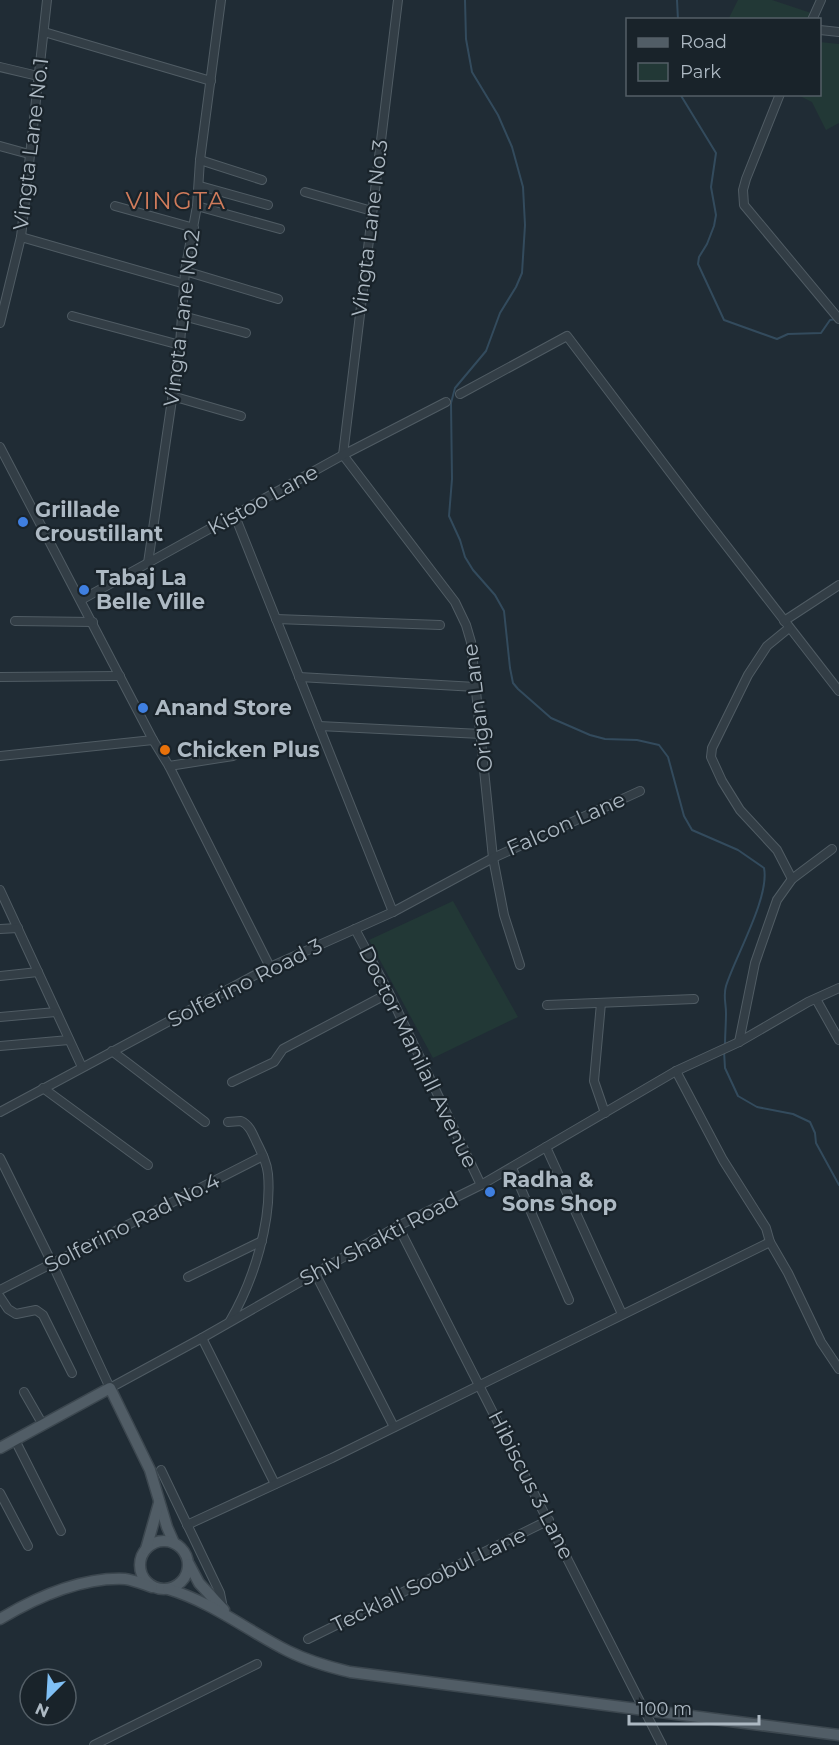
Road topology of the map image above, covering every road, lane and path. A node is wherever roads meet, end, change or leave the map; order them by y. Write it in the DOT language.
graph roads {
  1 [pos="47,0"];
  2 [pos="221,0"];
  3 [pos="398,0"];
  4 [pos="821,0"];
  5 [pos="813,18"];
  6 [pos="821,30"];
  7 [pos="44,32"];
  8 [pos="839,32"];
  9 [pos="0,67"];
  10 [pos="38,76"];
  11 [pos="211,81"];
  12 [pos="779,96"];
  13 [pos="0,146"];
  14 [pos="29,154"];
  15 [pos="200,160"];
  16 [pos="262,180"];
  17 [pos="200,186"];
  18 [pos="305,192"];
  19 [pos="268,205"];
  20 [pos="116,206"];
  21 [pos="197,206"];
  22 [pos="372,211"];
  23 [pos="194,228"];
  24 [pos="280,229"];
  25 [pos="21,237"];
  26 [pos="185,271"];
  27 [pos="185,284"];
  28 [pos="278,299"];
  29 [pos="72,316"];
  30 [pos="183,316"];
  31 [pos="839,319"];
  32 [pos="0,322"];
  33 [pos="246,333"];
  34 [pos="180,345"];
  35 [pos="460,394"];
  36 [pos="172,396"];
  37 [pos="446,402"];
  38 [pos="241,416"];
  39 [pos="0,447"];
  40 [pos="343,455"];
  41 [pos="235,516"];
  42 [pos="148,563"];
  43 [pos="839,585"];
  44 [pos="81,600"];
  45 [pos="276,619"];
  46 [pos="15,621"];
  47 [pos="93,622"];
  48 [pos="787,624"];
  49 [pos="440,625"];
  50 [pos="120,675"];
  51 [pos="0,677"];
  52 [pos="299,677"];
  53 [pos="476,687"];
  54 [pos="839,691"];
  55 [pos="318,726"];
  56 [pos="482,734"];
  57 [pos="153,740"];
  58 [pos="0,756"];
  59 [pos="233,756"];
  60 [pos="169,766"];
  61 [pos="640,791"];
  62 [pos="832,849"];
  63 [pos="493,858"];
  64 [pos="792,879"];
  65 [pos="0,890"];
  66 [pos="393,912"];
  67 [pos="18,928"];
  68 [pos="355,929"];
  69 [pos="0,930"];
  70 [pos="520,965"];
  71 [pos="270,968"];
  72 [pos="38,972"];
  73 [pos="0,976"];
  74 [pos="839,988"];
  75 [pos="389,993"];
  76 [pos="694,999"];
  77 [pos="816,999"];
  78 [pos="601,1003"];
  79 [pos="547,1005"];
  80 [pos="56,1012"];
  81 [pos="0,1017"];
  82 [pos="69,1040"];
  83 [pos="839,1040"];
  84 [pos="739,1042"];
  85 [pos="0,1046"];
  86 [pos="112,1051"];
  87 [pos="82,1067"];
  88 [pos="676,1071"];
  89 [pos="232,1082"];
  90 [pos="44,1088"];
  91 [pos="0,1112"];
  92 [pos="605,1113"];
  93 [pos="205,1122"];
  94 [pos="228,1122"];
  95 [pos="546,1147"];
  96 [pos="263,1156"];
  97 [pos="0,1158"];
  98 [pos="148,1165"];
  99 [pos="512,1168"];
  100 [pos="481,1185"];
  101 [pos="398,1226"];
  102 [pos="261,1241"];
  103 [pos="770,1242"];
  104 [pos="52,1263"];
  105 [pos="315,1273"];
  106 [pos="188,1277"];
  107 [pos="0,1290"];
  108 [pos="0,1297"];
  109 [pos="569,1300"];
  110 [pos="622,1314"];
  111 [pos="230,1322"];
  112 [pos="202,1338"];
  113 [pos="839,1369"];
  114 [pos="72,1373"];
  115 [pos="480,1385"];
  116 [pos="110,1388"];
  117 [pos="24,1392"];
  118 [pos="43,1425"];
  119 [pos="394,1427"];
  120 [pos="15,1440"];
  121 [pos="0,1448"];
  122 [pos="161,1470"];
  123 [pos="274,1484"];
  124 [pos="0,1493"];
  125 [pos="159,1503"];
  126 [pos="549,1520"];
  127 [pos="187,1525"];
  128 [pos="61,1531"];
  129 [pos="174,1543"];
  130 [pos="28,1546"];
  131 [pos="145,1550"];
  132 [pos="189,1564"];
  133 [pos="152,1587"];
  134 [pos="168,1589"];
  135 [pos="226,1613"];
  136 [pos="0,1619"];
  137 [pos="308,1640"];
  138 [pos="257,1664"];
  139 [pos="643,1710"];
  140 [pos="839,1735"];
  141 [pos="94,1745"];
  142 [pos="662,1745"];
  1 -- 7 [label="street, Vingta Lane No.1"];
  2 -- 11 [label="street, Vingta Lane No.2"];
  3 -- 22 [label="street, Vingta Lane No.3"];
  4 -- 5 [label="street"];
  6 -- 8 [label="street"];
  7 -- 10 [label="street, Vingta Lane No.1"];
  7 -- 11 [label="street"];
  9 -- 10 [label="street"];
  10 -- 14 [label="street, Vingta Lane No.1"];
  11 -- 15 [label="street, Vingta Lane No.2"];
  12 -- 31 [label="street"];
  13 -- 14 [label="street"];
  14 -- 25 [label="street, Vingta Lane No.1"];
  15 -- 16 [label="street"];
  15 -- 17 [label="street, Vingta Lane No.2"];
  17 -- 19 [label="street"];
  17 -- 21 [label="street, Vingta Lane No.2"];
  18 -- 22 [label="street"];
  20 -- 23 [label="street"];
  21 -- 23 [label="street, Vingta Lane No.2"];
  21 -- 24 [label="street"];
  22 -- 40 [label="street, Vingta Lane No.3"];
  23 -- 26 [label="street, Vingta Lane No.2"];
  25 -- 27 [label="street"];
  25 -- 32 [label="street, Vingta Lane No.1"];
  26 -- 27 [label="street, Vingta Lane No.2"];
  26 -- 28 [label="street"];
  27 -- 30 [label="street, Vingta Lane No.2"];
  29 -- 34 [label="street"];
  30 -- 33 [label="street"];
  30 -- 34 [label="street, Vingta Lane No.2"];
  34 -- 36 [label="street, Vingta Lane No.2"];
  35 -- 48 [label="street"];
  36 -- 38 [label="street"];
  36 -- 42 [label="street, Vingta Lane No.2"];
  37 -- 40 [label="street, Kistoo Lane"];
  39 -- 44 [label="street"];
  40 -- 41 [label="street, Kistoo Lane"];
  40 -- 53 [label="street, Origan Lane"];
  41 -- 42 [label="street, Kistoo Lane"];
  41 -- 45 [label="street"];
  42 -- 44 [label="street, Kistoo Lane"];
  43 -- 48 [label="street"];
  44 -- 47 [label="street"];
  45 -- 49 [label="street"];
  45 -- 52 [label="street"];
  46 -- 47 [label="street"];
  47 -- 50 [label="street"];
  48 -- 54 [label="street"];
  48 -- 64 [label="street"];
  50 -- 51 [label="street"];
  50 -- 57 [label="street"];
  52 -- 53 [label="street"];
  52 -- 55 [label="street"];
  53 -- 56 [label="street, Origan Lane"];
  55 -- 56 [label="street"];
  55 -- 66 [label="street"];
  56 -- 63 [label="street, Origan Lane"];
  57 -- 58 [label="street"];
  57 -- 60 [label="street"];
  59 -- 60 [label="street"];
  60 -- 71 [label="street"];
  61 -- 63 [label="street, Falcon Lane"];
  62 -- 64 [label="street"];
  63 -- 66 [label="street, Solferino Road 3"];
  63 -- 70 [label="street, Origan Lane"];
  64 -- 84 [label="street"];
  65 -- 67 [label="street"];
  66 -- 68 [label="street, Solferino Road 3"];
  67 -- 69 [label="street"];
  67 -- 72 [label="street"];
  68 -- 71 [label="street, Solferino Road 3"];
  68 -- 75 [label="street, Doctor Manilall Avenue"];
  71 -- 86 [label="street, Solferino Road 3"];
  72 -- 73 [label="street"];
  72 -- 80 [label="street"];
  74 -- 77 [label="street, Shiv Shakti Road"];
  75 -- 89 [label="street"];
  75 -- 100 [label="street, Doctor Manilall Avenue"];
  76 -- 78 [label="street"];
  77 -- 83 [label="street"];
  77 -- 84 [label="street, Shiv Shakti Road"];
  78 -- 79 [label="street"];
  78 -- 92 [label="street"];
  80 -- 81 [label="street"];
  80 -- 82 [label="street"];
  82 -- 85 [label="street"];
  82 -- 87 [label="street"];
  84 -- 88 [label="street, Shiv Shakti Road"];
  86 -- 87 [label="street, Solferino Road 3"];
  86 -- 93 [label="street"];
  87 -- 90 [label="street, Solferino Road 3"];
  88 -- 92 [label="street, Shiv Shakti Road"];
  88 -- 103 [label="street"];
  90 -- 91 [label="street, Solferino Road 3"];
  90 -- 98 [label="street"];
  92 -- 95 [label="street, Shiv Shakti Road"];
  94 -- 96 [label="street"];
  95 -- 99 [label="street, Shiv Shakti Road"];
  95 -- 110 [label="street"];
  96 -- 102 [label="street"];
  96 -- 104 [label="street, Solferino Rad No.4"];
  97 -- 104 [label="street"];
  99 -- 100 [label="street, Shiv Shakti Road"];
  99 -- 109 [label="street"];
  100 -- 101 [label="street, Shiv Shakti Road"];
  101 -- 105 [label="street, Shiv Shakti Road"];
  101 -- 115 [label="street, Hibiscus 3 Lane"];
  102 -- 106 [label="street"];
  102 -- 111 [label="street"];
  103 -- 110 [label="street"];
  103 -- 113 [label="street"];
  104 -- 107 [label="street, Solferino Rad No.4"];
  104 -- 116 [label="street"];
  105 -- 111 [label="street, Shiv Shakti Road"];
  105 -- 119 [label="street"];
  108 -- 114 [label="street"];
  110 -- 115 [label="street"];
  111 -- 112 [label="street, Shiv Shakti Road"];
  112 -- 116 [label="street, Shiv Shakti Road"];
  112 -- 123 [label="street"];
  115 -- 119 [label="street"];
  115 -- 126 [label="street, Hibiscus 3 Lane"];
  116 -- 118 [label="main road"];
  116 -- 125 [label="main road"];
  117 -- 118 [label="street"];
  118 -- 120 [label="main road"];
  119 -- 123 [label="street"];
  120 -- 121 [label="main road"];
  120 -- 128 [label="street"];
  122 -- 127 [label="street"];
  123 -- 127 [label="street"];
  124 -- 130 [label="street"];
  125 -- 129 [label="main road"];
  125 -- 131 [label="main road"];
  126 -- 137 [label="street, Tecklall Soobul Lane"];
  126 -- 139 [label="street, Hibiscus 3 Lane"];
  127 -- 135 [label="street"];
  129 -- 131 [label="main road"];
  129 -- 132 [label="main road"];
  131 -- 133 [label="main road"];
  132 -- 134 [label="main road"];
  132 -- 135 [label="main road"];
  133 -- 134 [label="main road"];
  133 -- 136 [label="main road"];
  134 -- 135 [label="main road"];
  135 -- 139 [label="main road"];
  138 -- 141 [label="street"];
  139 -- 140 [label="main road"];
  139 -- 142 [label="street, Hibiscus 3 Lane"];
}
